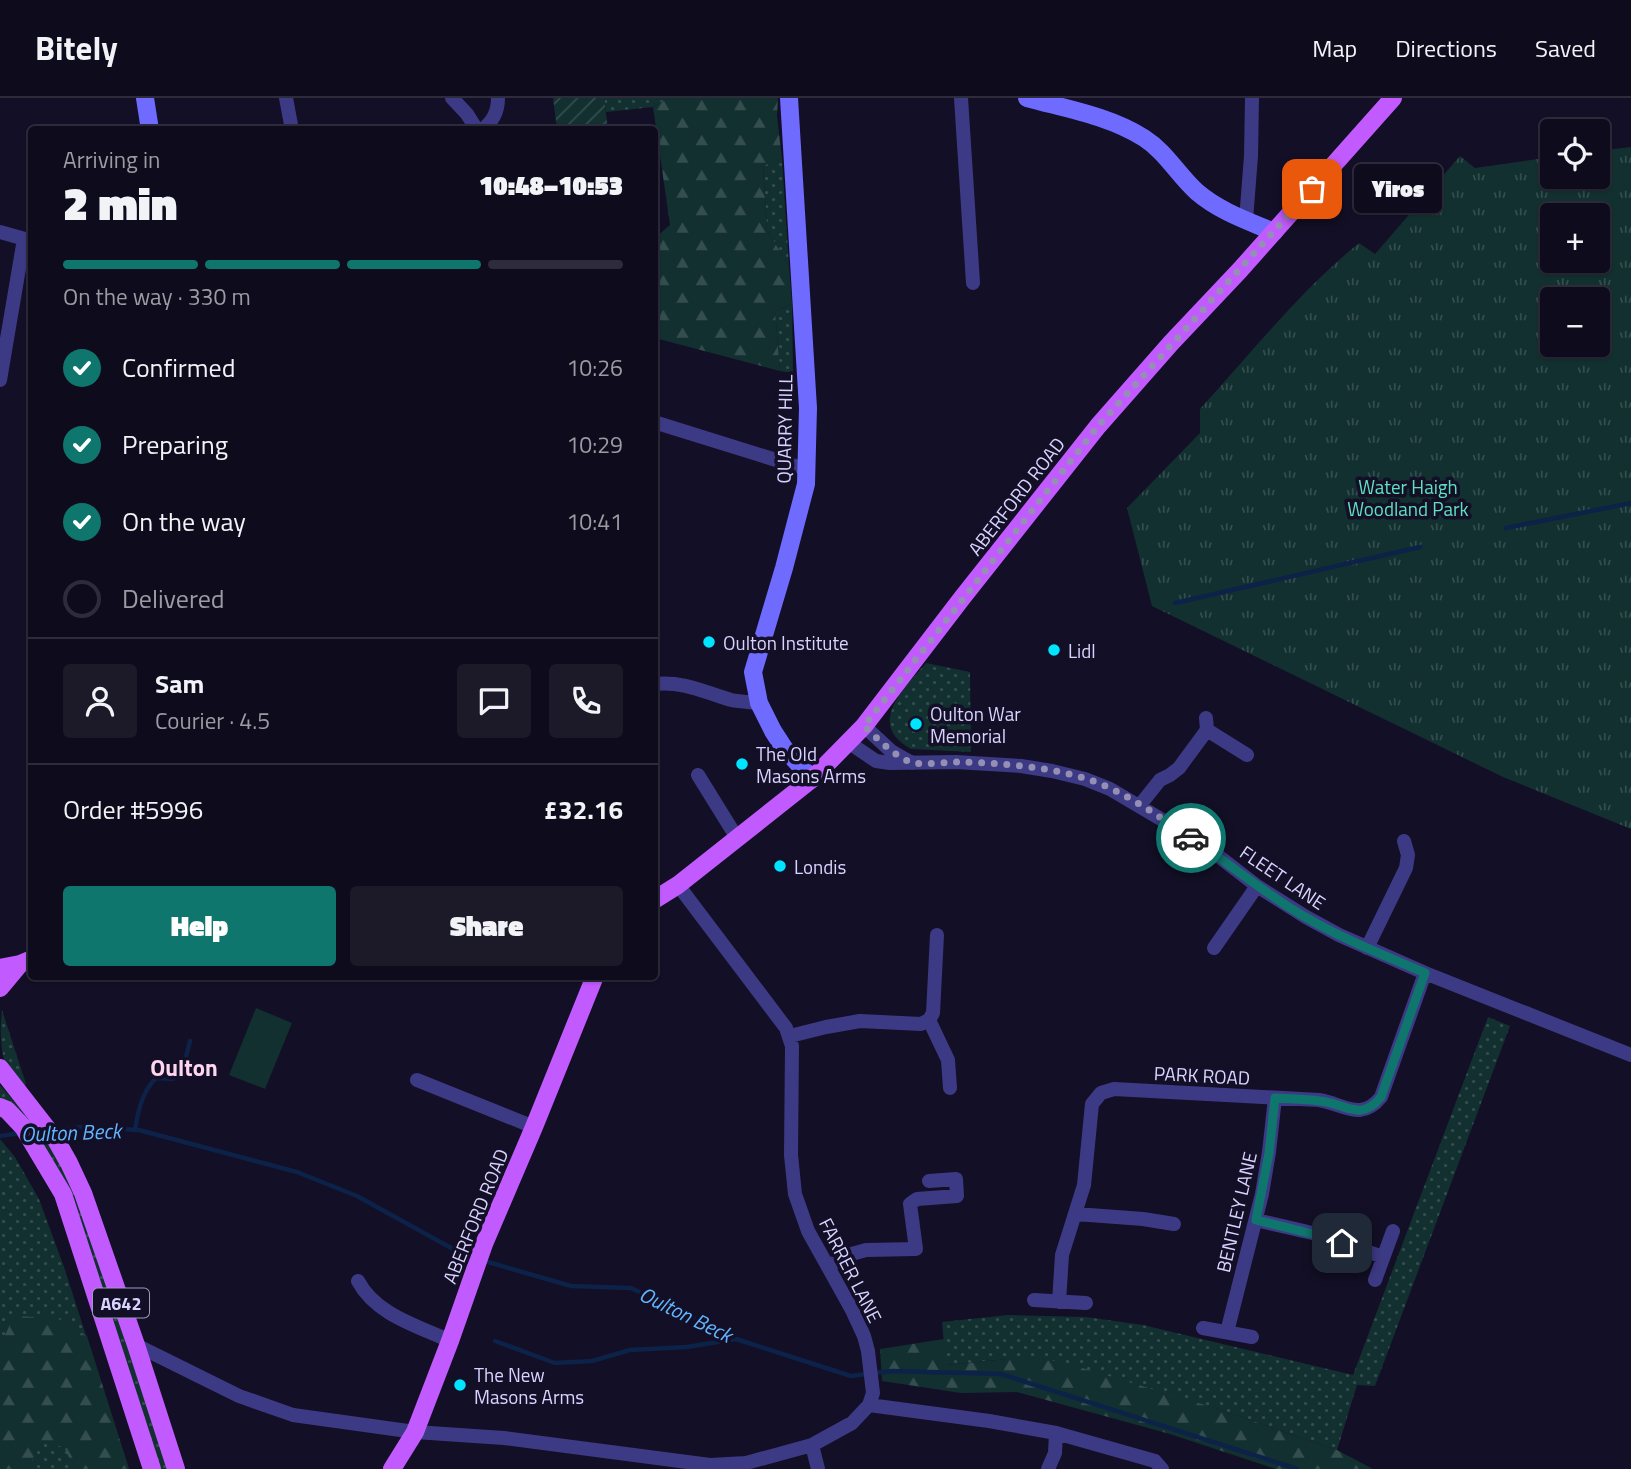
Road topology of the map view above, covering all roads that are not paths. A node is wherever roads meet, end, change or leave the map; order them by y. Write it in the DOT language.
graph roads {
  1 [pos="145,98"];
  2 [pos="286,98"];
  3 [pos="452,98"];
  4 [pos="498,98"];
  5 [pos="789,98"];
  6 [pos="961,98"];
  7 [pos="1027,98"];
  8 [pos="1252,98"];
  9 [pos="1393,98"];
  10 [pos="149,126"];
  11 [pos="291,126"];
  12 [pos="477,126"];
  13 [pos="485,126"];
  14 [pos="1246,220"];
  15 [pos="0,232"];
  16 [pos="1274,232"];
  17 [pos="28,240"];
  18 [pos="973,283"];
  19 [pos="0,380"];
  20 [pos="658,423"];
  21 [pos="805,469"];
  22 [pos="658,684"];
  23 [pos="760,703"];
  24 [pos="864,726"];
  25 [pos="848,742"];
  26 [pos="1247,755"];
  27 [pos="912,763"];
  28 [pos="698,775"];
  29 [pos="812,779"];
  30 [pos="1140,805"];
  31 [pos="1405,837"];
  32 [pos="737,838"];
  33 [pos="678,885"];
  34 [pos="1257,886"];
  35 [pos="658,898"];
  36 [pos="937,934"];
  37 [pos="1214,948"];
  38 [pos="1367,948"];
  39 [pos="26,961"];
  40 [pos="0,968"];
  41 [pos="1425,973"];
  42 [pos="593,980"];
  43 [pos="0,988"];
  44 [pos="929,1020"];
  45 [pos="790,1037"];
  46 [pos="1631,1055"];
  47 [pos="0,1068"];
  48 [pos="417,1080"];
  49 [pos="950,1088"];
  50 [pos="1275,1098"];
  51 [pos="0,1107"];
  52 [pos="534,1127"];
  53 [pos="929,1181"];
  54 [pos="1076,1214"];
  55 [pos="1256,1220"];
  56 [pos="1174,1224"];
  57 [pos="1393,1231"];
  58 [pos="1383,1257"];
  59 [pos="829,1266"];
  60 [pos="1375,1280"];
  61 [pos="358,1281"];
  62 [pos="1034,1300"];
  63 [pos="1059,1302"];
  64 [pos="1086,1303"];
  65 [pos="1203,1328"];
  66 [pos="1227,1332"];
  67 [pos="1252,1337"];
  68 [pos="450,1341"];
  69 [pos="136,1345"];
  70 [pos="869,1405"];
  71 [pos="415,1432"];
  72 [pos="1056,1433"];
  73 [pos="812,1445"];
  74 [pos="152,1469"];
  75 [pos="176,1469"];
  76 [pos="392,1469"];
  77 [pos="818,1469"];
  78 [pos="1048,1469"];
  79 [pos="1162,1469"];
  1 -- 10 [label="street"];
  2 -- 11 [label="street"];
  3 -- 12 [label="street"];
  4 -- 13 [label="street"];
  5 -- 21 [label="street, QUARRY HILL"];
  6 -- 18 [label="street"];
  7 -- 14 [label="street"];
  8 -- 14 [label="street"];
  9 -- 16 [label="main road, ABERFORD ROAD"];
  14 -- 16 [label="street"];
  15 -- 17 [label="street"];
  16 -- 24 [label="main road, ABERFORD ROAD"];
  17 -- 19 [label="street"];
  20 -- 21 [label="street"];
  21 -- 23 [label="street, QUARRY HILL"];
  22 -- 23 [label="street"];
  23 -- 29 [label="street, QUARRY HILL"];
  24 -- 25 [label="main road, ABERFORD ROAD"];
  24 -- 27 [label="street"];
  25 -- 27 [label="street, FLEET LANE"];
  25 -- 29 [label="main road, ABERFORD ROAD"];
  26 -- 30 [label="street"];
  27 -- 30 [label="street, FLEET LANE"];
  28 -- 32 [label="street"];
  29 -- 32 [label="main road, ABERFORD ROAD"];
  30 -- 34 [label="street, FLEET LANE"];
  31 -- 38 [label="street"];
  32 -- 33 [label="main road, ABERFORD ROAD"];
  33 -- 35 [label="main road, ABERFORD ROAD"];
  33 -- 45 [label="street"];
  34 -- 37 [label="street"];
  34 -- 38 [label="street, FLEET LANE"];
  36 -- 44 [label="street"];
  38 -- 41 [label="street, FLEET LANE"];
  39 -- 40 [label="main road"];
  39 -- 43 [label="main road"];
  41 -- 46 [label="street, FLEET LANE"];
  41 -- 50 [label="street, PARK ROAD"];
  42 -- 52 [label="main road, ABERFORD ROAD"];
  44 -- 45 [label="street"];
  44 -- 49 [label="street"];
  45 -- 59 [label="street, FARRER LANE"];
  47 -- 69 [label="main road, A642"];
  48 -- 52 [label="street"];
  50 -- 54 [label="street, PARK ROAD"];
  50 -- 55 [label="street, BENTLEY LANE"];
  51 -- 74 [label="main road, A642"];
  52 -- 68 [label="main road, ABERFORD ROAD"];
  53 -- 59 [label="street"];
  54 -- 56 [label="street"];
  54 -- 63 [label="street, PARK ROAD"];
  55 -- 58 [label="street"];
  55 -- 66 [label="street, BENTLEY LANE"];
  57 -- 58 [label="street"];
  58 -- 60 [label="street"];
  59 -- 70 [label="street, FARRER LANE"];
  61 -- 68 [label="street"];
  62 -- 63 [label="street"];
  63 -- 64 [label="street"];
  65 -- 66 [label="street"];
  66 -- 67 [label="street"];
  68 -- 71 [label="main road, ABERFORD ROAD"];
  69 -- 71 [label="street"];
  69 -- 75 [label="main road, A642"];
  70 -- 72 [label="street"];
  70 -- 73 [label="street"];
  71 -- 73 [label="street"];
  71 -- 76 [label="main road, ABERFORD ROAD"];
  72 -- 78 [label="street"];
  72 -- 79 [label="street"];
  73 -- 77 [label="street"];
}
